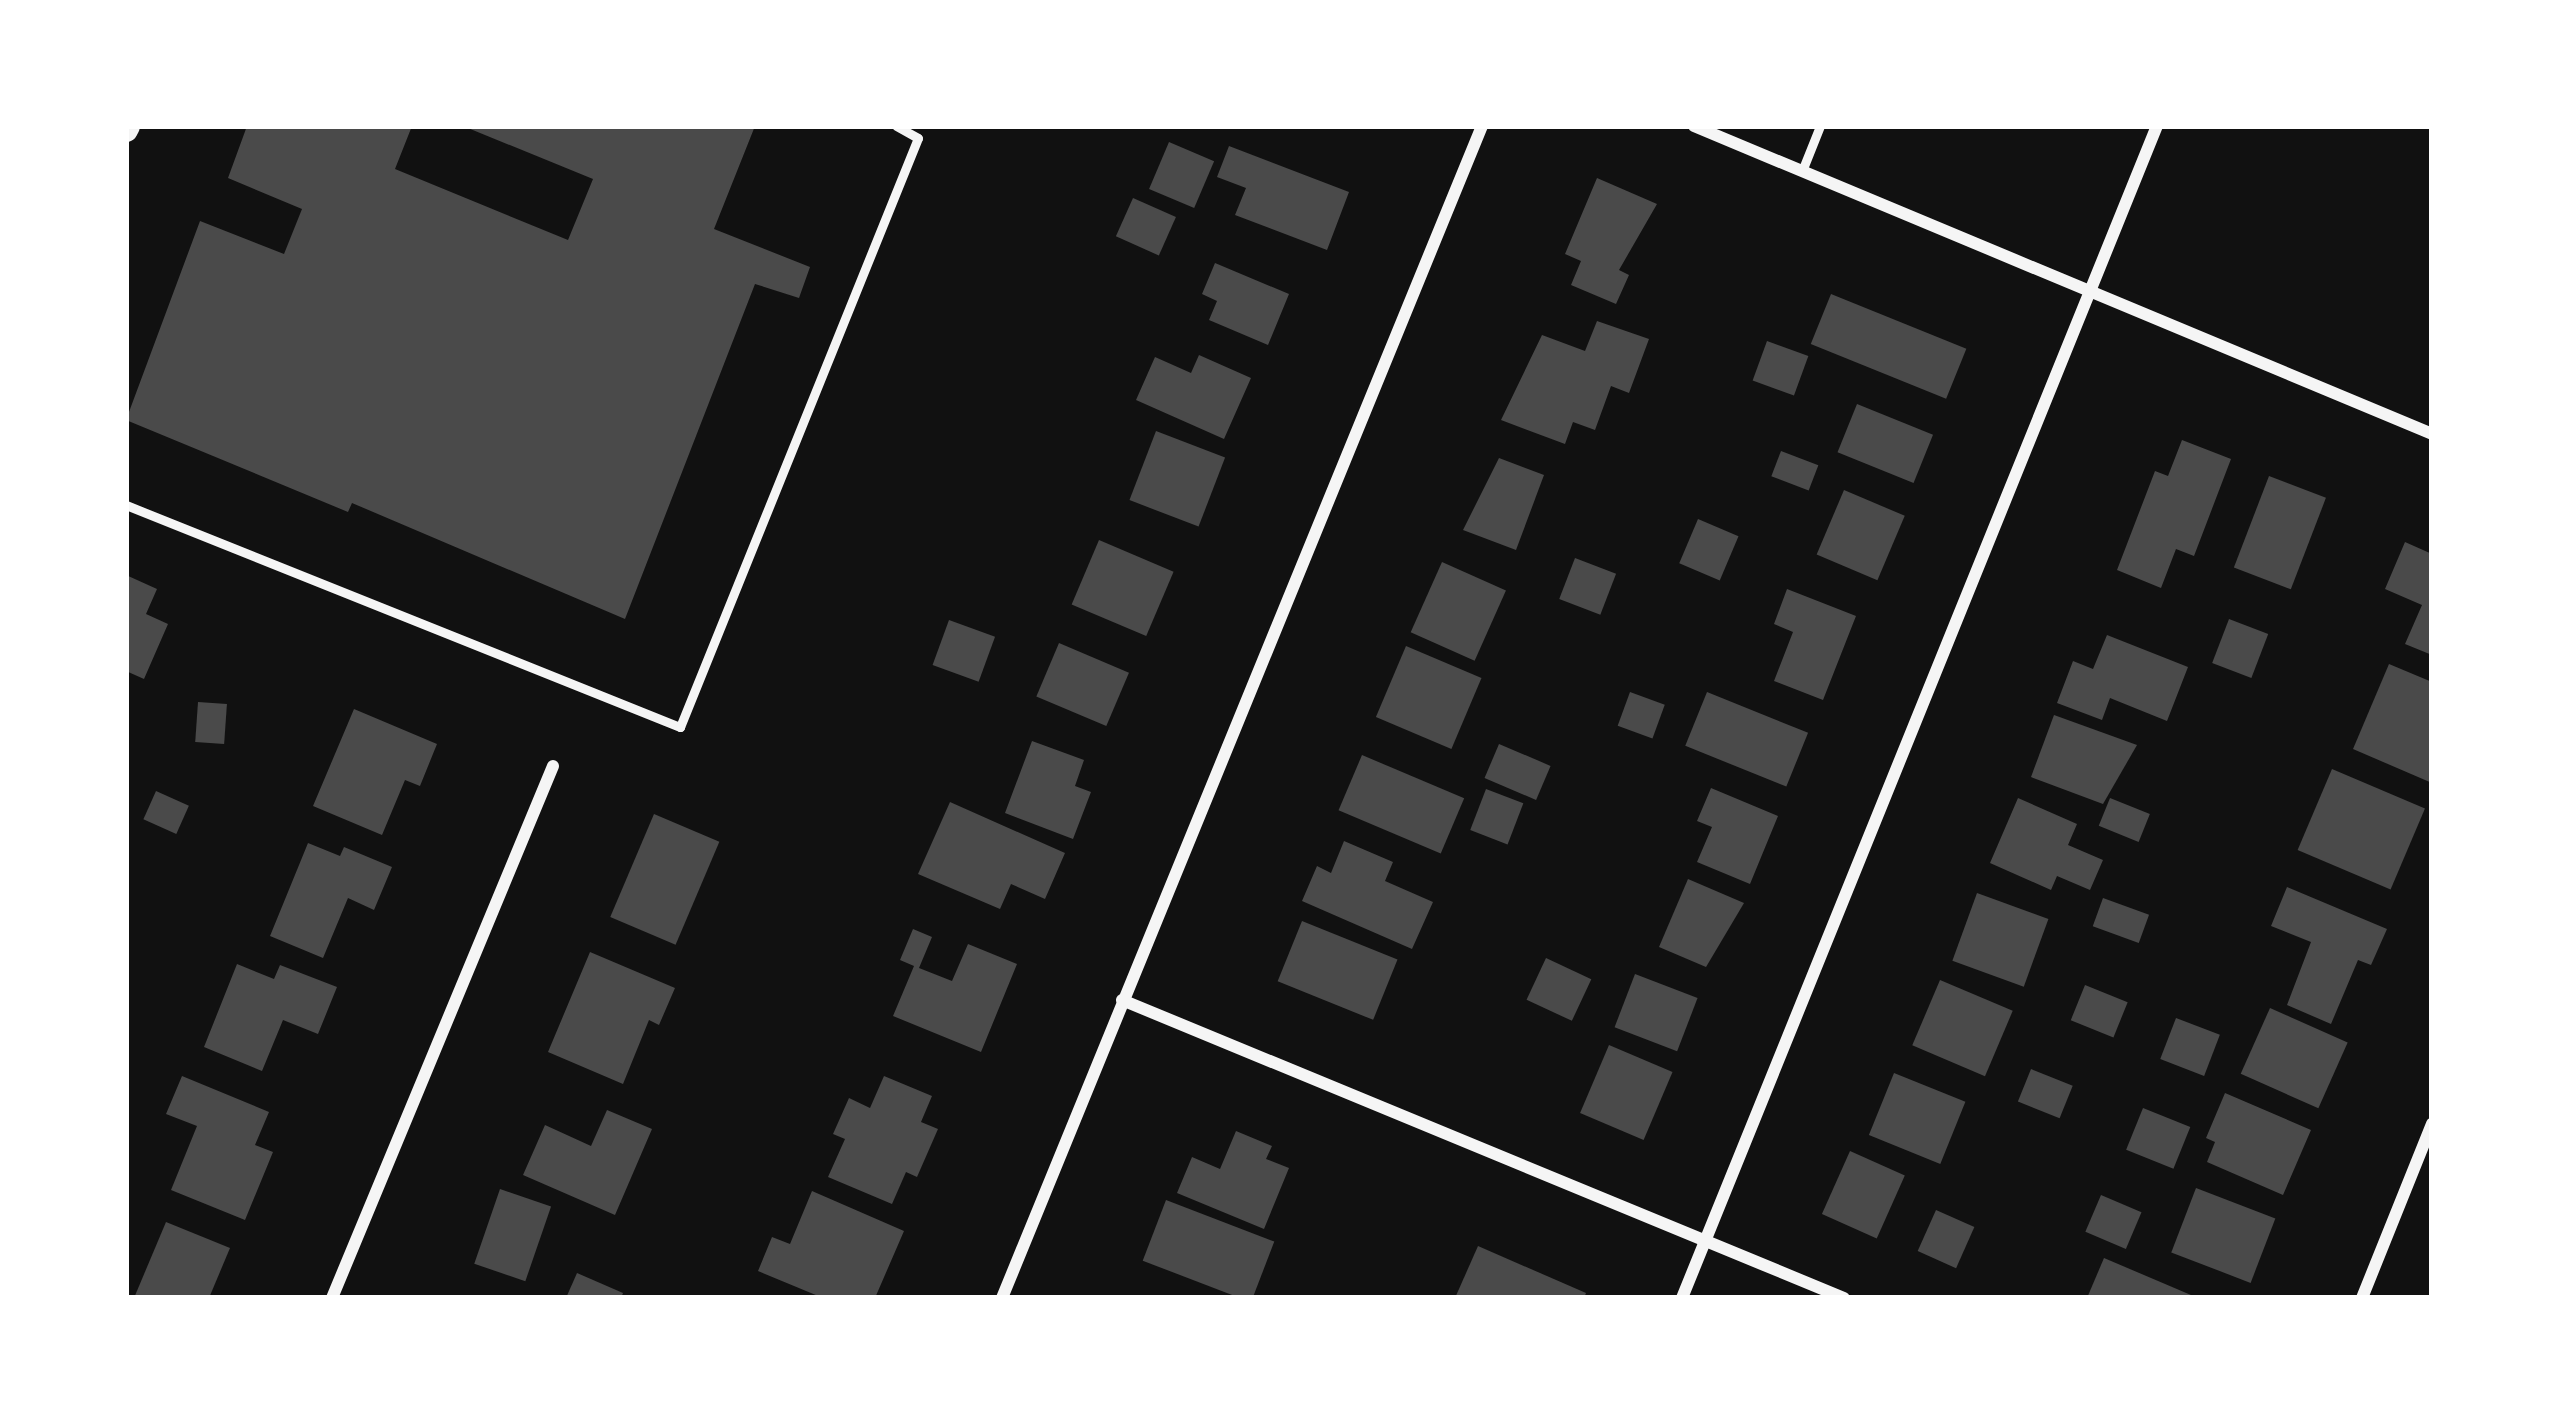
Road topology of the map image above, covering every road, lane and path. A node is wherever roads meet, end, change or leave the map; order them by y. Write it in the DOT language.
graph roads {
  1 [pos="896,126"];
  2 [pos="1482,126"];
  3 [pos="1694,126"];
  4 [pos="1820,126"];
  5 [pos="2157,126"];
  6 [pos="1802,171"];
  7 [pos="2092,291"];
  8 [pos="2432,434"];
  9 [pos="126,505"];
  10 [pos="553,766"];
  11 [pos="1122,1000"];
  12 [pos="2432,1124"];
  13 [pos="1705,1241"];
  14 [pos="332,1298"];
  15 [pos="1002,1298"];
  16 [pos="1682,1298"];
  17 [pos="1844,1298"];
  18 [pos="2362,1298"];
  1 -- 9 [label="lane"];
  2 -- 11 [label="street"];
  3 -- 6 [label="street"];
  4 -- 6 [label="lane"];
  5 -- 7 [label="street"];
  6 -- 7 [label="street"];
  7 -- 8 [label="street"];
  7 -- 13 [label="street"];
  10 -- 14 [label="street"];
  11 -- 13 [label="street"];
  11 -- 15 [label="street"];
  12 -- 18 [label="street"];
  13 -- 16 [label="street"];
  13 -- 17 [label="street"];
}
